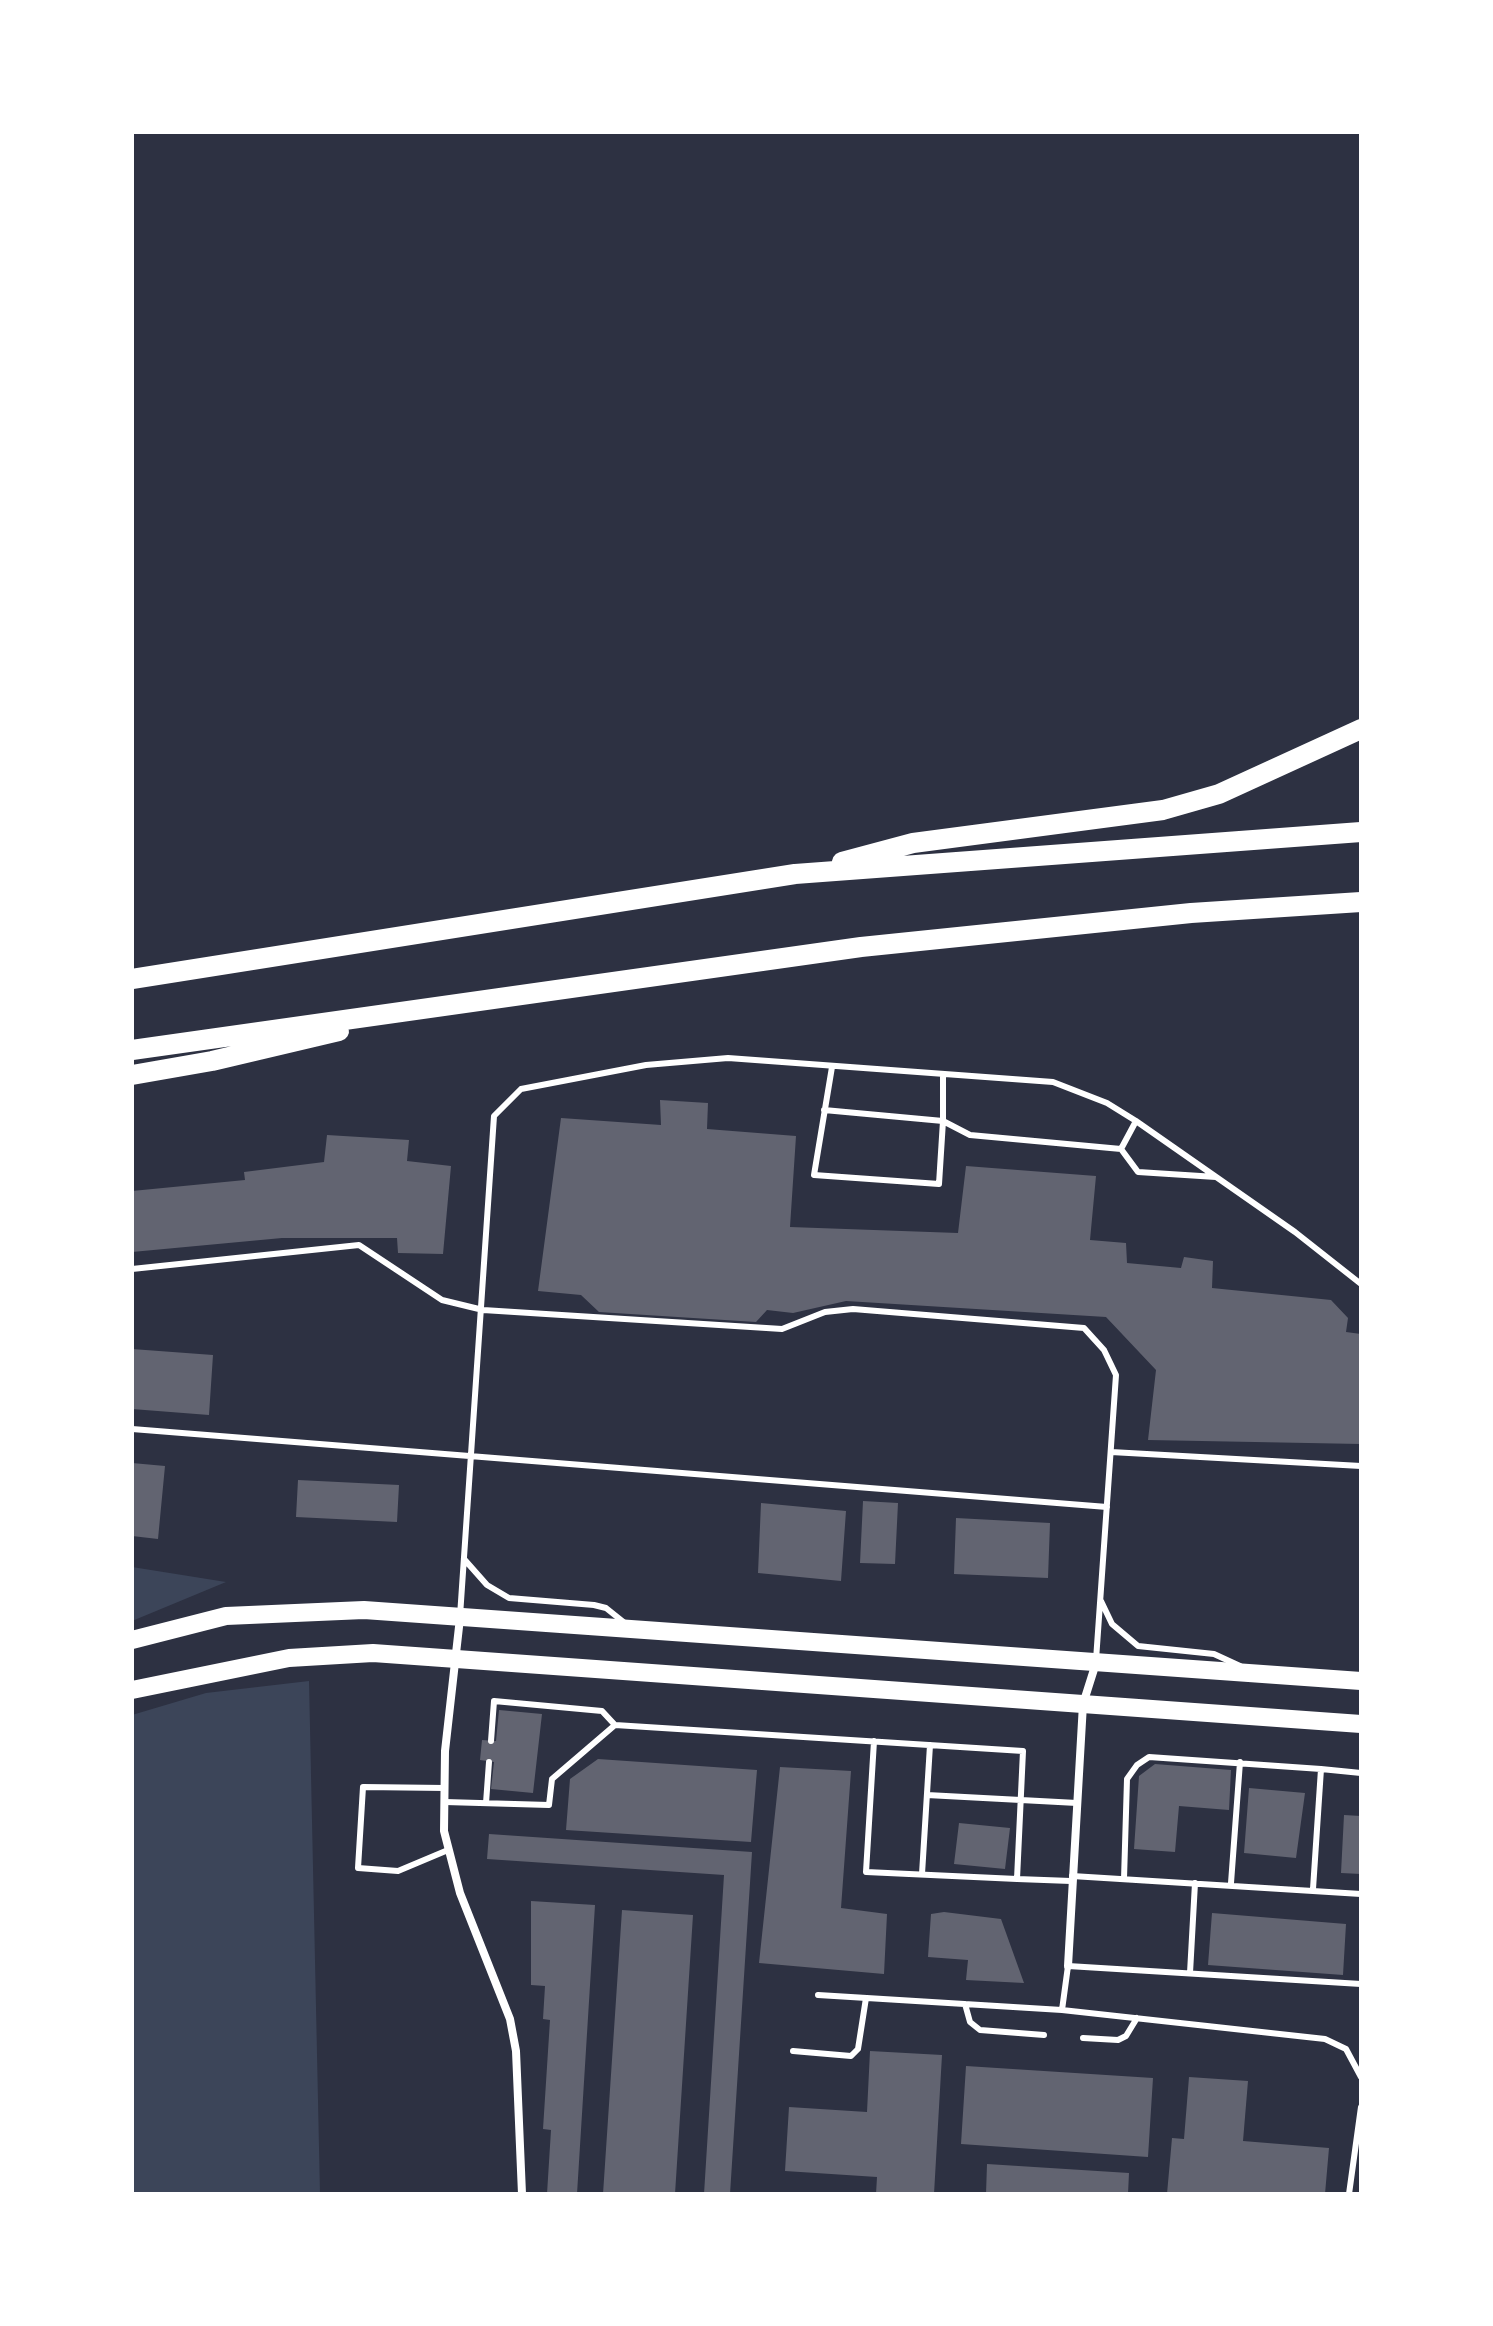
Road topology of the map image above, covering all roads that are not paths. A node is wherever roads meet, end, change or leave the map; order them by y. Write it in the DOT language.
graph roads {
  1 [pos="1361,729"];
  2 [pos="1361,832"];
  3 [pos="795,874"];
  4 [pos="1361,902"];
  5 [pos="132,977"];
  6 [pos="437,1007"];
  7 [pos="132,1050"];
  8 [pos="832,1067"];
  9 [pos="943,1074"];
  10 [pos="132,1075"];
  11 [pos="824,1110"];
  12 [pos="943,1121"];
  13 [pos="1136,1121"];
  14 [pos="1121,1149"];
  15 [pos="1219,1177"];
  16 [pos="132,1269"];
  17 [pos="1361,1284"];
  18 [pos="483,1310"];
  19 [pos="132,1429"];
  20 [pos="1111,1452"];
  21 [pos="470,1457"];
  22 [pos="1361,1466"];
  23 [pos="1107,1507"];
  24 [pos="464,1559"];
  25 [pos="1101,1601"];
  26 [pos="460,1618"];
  27 [pos="636,1631"];
  28 [pos="132,1640"];
  29 [pos="456,1661"];
  30 [pos="1096,1663"];
  31 [pos="1256,1676"];
  32 [pos="1353,1678"];
  33 [pos="132,1690"];
  34 [pos="1083,1704"];
  35 [pos="1361,1724"];
  36 [pos="615,1725"];
  37 [pos="491,1741"];
  38 [pos="874,1741"];
  39 [pos="930,1745"];
  40 [pos="489,1762"];
  41 [pos="1240,1762"];
  42 [pos="1321,1769"];
  43 [pos="1361,1773"];
  44 [pos="445,1788"];
  45 [pos="927,1795"];
  46 [pos="1021,1801"];
  47 [pos="445,1802"];
  48 [pos="486,1803"];
  49 [pos="1077,1803"];
  50 [pos="448,1850"];
  51 [pos="922,1874"];
  52 [pos="1017,1879"];
  53 [pos="1072,1879"];
  54 [pos="1124,1879"];
  55 [pos="1195,1883"];
  56 [pos="1231,1883"];
  57 [pos="1313,1889"];
  58 [pos="1361,1894"];
  59 [pos="1068,1966"];
  60 [pos="1190,1973"];
  61 [pos="1361,1984"];
  62 [pos="818,1995"];
  63 [pos="866,1998"];
  64 [pos="965,2004"];
  65 [pos="1062,2010"];
  66 [pos="1137,2018"];
  67 [pos="1044,2035"];
  68 [pos="1083,2038"];
  69 [pos="793,2051"];
  70 [pos="1361,2077"];
  71 [pos="1361,2107"];
  72 [pos="522,2194"];
  73 [pos="1349,2194"];
  1 -- 3 [label="highway"];
  2 -- 3 [label="highway"];
  3 -- 5 [label="highway"];
  4 -- 6 [label="highway"];
  6 -- 7 [label="highway"];
  6 -- 10 [label="highway"];
  8 -- 9 [label="lane"];
  8 -- 11 [label="lane"];
  8 -- 18 [label="lane"];
  9 -- 12 [label="lane"];
  9 -- 13 [label="lane"];
  11 -- 12 [label="lane"];
  11 -- 12 [label="lane"];
  12 -- 14 [label="lane"];
  13 -- 14 [label="lane"];
  13 -- 15 [label="lane"];
  14 -- 15 [label="lane"];
  15 -- 17 [label="lane"];
  16 -- 18 [label="lane"];
  18 -- 20 [label="lane"];
  18 -- 21 [label="lane"];
  19 -- 21 [label="lane"];
  20 -- 22 [label="lane"];
  20 -- 23 [label="lane"];
  21 -- 23 [label="lane"];
  21 -- 24 [label="lane"];
  23 -- 25 [label="lane"];
  24 -- 26 [label="lane"];
  24 -- 27 [label="lane"];
  25 -- 30 [label="lane"];
  25 -- 31 [label="lane"];
  26 -- 27 [label="main road"];
  26 -- 28 [label="main road"];
  26 -- 29 [label="street"];
  27 -- 30 [label="main road"];
  29 -- 33 [label="main road"];
  29 -- 34 [label="main road"];
  29 -- 44 [label="street"];
  30 -- 31 [label="main road"];
  30 -- 34 [label="street"];
  31 -- 32 [label="main road"];
  34 -- 35 [label="main road"];
  34 -- 49 [label="street"];
  36 -- 37 [label="lane"];
  36 -- 38 [label="lane"];
  36 -- 48 [label="lane"];
  38 -- 39 [label="lane"];
  38 -- 51 [label="lane"];
  39 -- 45 [label="lane"];
  39 -- 46 [label="lane"];
  40 -- 48 [label="lane"];
  41 -- 42 [label="lane"];
  41 -- 54 [label="lane"];
  41 -- 56 [label="lane"];
  42 -- 43 [label="lane"];
  42 -- 57 [label="lane"];
  44 -- 47 [label="street"];
  44 -- 50 [label="lane"];
  45 -- 46 [label="lane"];
  45 -- 51 [label="lane"];
  46 -- 49 [label="lane"];
  46 -- 52 [label="lane"];
  47 -- 48 [label="lane"];
  47 -- 50 [label="street"];
  49 -- 53 [label="street"];
  50 -- 72 [label="street"];
  51 -- 52 [label="lane"];
  52 -- 53 [label="lane"];
  53 -- 54 [label="lane"];
  53 -- 59 [label="street"];
  54 -- 55 [label="lane"];
  55 -- 56 [label="lane"];
  55 -- 60 [label="lane"];
  56 -- 57 [label="lane"];
  57 -- 58 [label="lane"];
  59 -- 60 [label="lane"];
  59 -- 65 [label="lane"];
  60 -- 61 [label="lane"];
  62 -- 63 [label="lane"];
  63 -- 64 [label="lane"];
  63 -- 69 [label="lane"];
  64 -- 65 [label="lane"];
  64 -- 67 [label="lane"];
  65 -- 66 [label="lane"];
  66 -- 68 [label="lane"];
  66 -- 70 [label="lane"];
  71 -- 73 [label="lane"];
}
